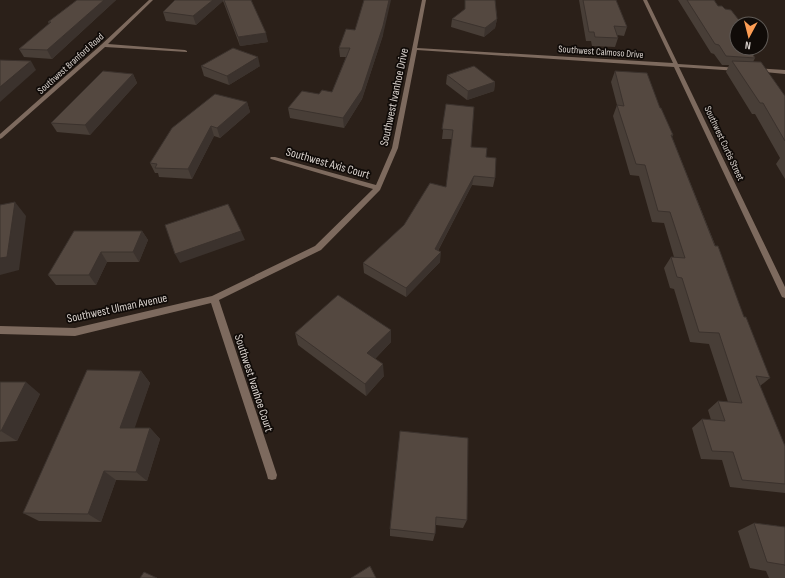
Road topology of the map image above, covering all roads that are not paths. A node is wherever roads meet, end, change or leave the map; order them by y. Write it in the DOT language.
graph roads {
  1 [pos="151,0"];
  2 [pos="424,0"];
  3 [pos="645,0"];
  4 [pos="104,45"];
  5 [pos="416,49"];
  6 [pos="185,51"];
  7 [pos="677,65"];
  8 [pos="785,72"];
  9 [pos="0,137"];
  10 [pos="273,158"];
  11 [pos="378,188"];
  12 [pos="785,295"];
  13 [pos="214,299"];
  14 [pos="0,330"];
  15 [pos="272,475"];
  1 -- 4 [label="street, Southwest Branford Road"];
  2 -- 5 [label="street, Southwest Ivanhoe Drive"];
  3 -- 7 [label="street, Southwest Curtis Street"];
  4 -- 6 [label="street"];
  4 -- 9 [label="street, Southwest Branford Road"];
  5 -- 7 [label="street, Southwest Calmoso Drive"];
  5 -- 11 [label="street, Southwest Ivanhoe Drive"];
  7 -- 8 [label="street, Southwest Calmoso Drive"];
  7 -- 12 [label="street, Southwest Curtis Street"];
  10 -- 11 [label="street, Southwest Axis Court"];
  11 -- 13 [label="street, Southwest Ivanhoe Drive"];
  13 -- 14 [label="street, Southwest Ulman Avenue"];
  13 -- 15 [label="street, Southwest Ivanhoe Court"];
}
